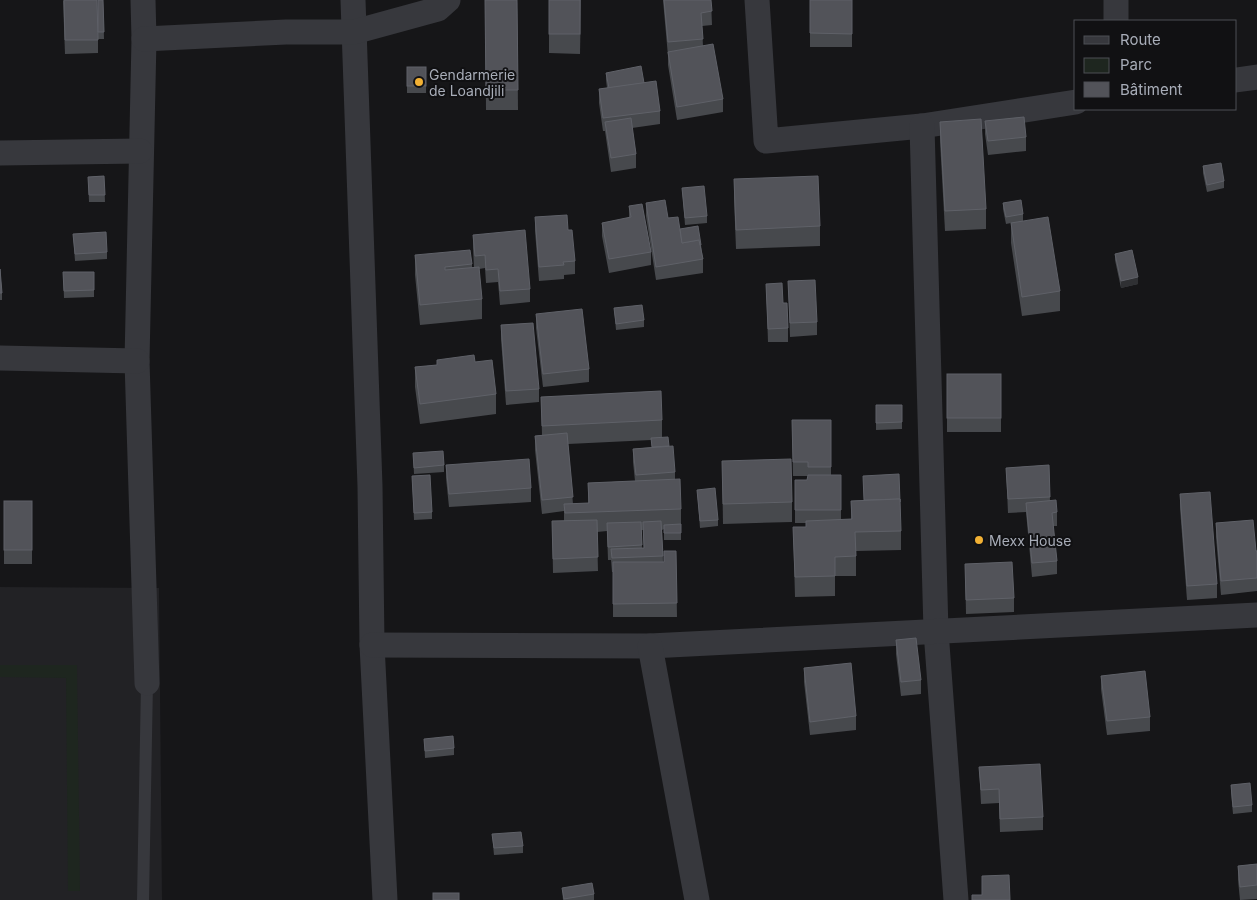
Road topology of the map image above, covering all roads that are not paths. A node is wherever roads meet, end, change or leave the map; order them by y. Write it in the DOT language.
graph roads {
  1 [pos="143,0"];
  2 [pos="353,0"];
  3 [pos="757,0"];
  4 [pos="1116,0"];
  5 [pos="441,3"];
  6 [pos="1116,20"];
  7 [pos="354,32"];
  8 [pos="144,40"];
  9 [pos="1257,77"];
  10 [pos="1237,80"];
  11 [pos="1074,102"];
  12 [pos="922,126"];
  13 [pos="140,152"];
  14 [pos="0,153"];
  15 [pos="0,358"];
  16 [pos="137,360"];
  17 [pos="1257,615"];
  18 [pos="936,631"];
  19 [pos="372,644"];
  20 [pos="650,646"];
  21 [pos="147,683"];
  22 [pos="144,900"];
  23 [pos="385,900"];
  24 [pos="697,900"];
  25 [pos="956,900"];
  1 -- 8 [label="street"];
  2 -- 7 [label="street"];
  3 -- 12 [label="street"];
  4 -- 6 [label="street"];
  5 -- 7 [label="street"];
  7 -- 8 [label="street"];
  7 -- 19 [label="street"];
  8 -- 13 [label="street"];
  9 -- 10 [label="street"];
  11 -- 12 [label="street"];
  12 -- 18 [label="street"];
  13 -- 14 [label="street"];
  13 -- 16 [label="street"];
  15 -- 16 [label="street"];
  16 -- 21 [label="street"];
  17 -- 18 [label="street"];
  18 -- 20 [label="street"];
  18 -- 25 [label="street"];
  19 -- 20 [label="street"];
  19 -- 23 [label="street"];
  20 -- 24 [label="street"];
  21 -- 22 [label="lane"];
}
